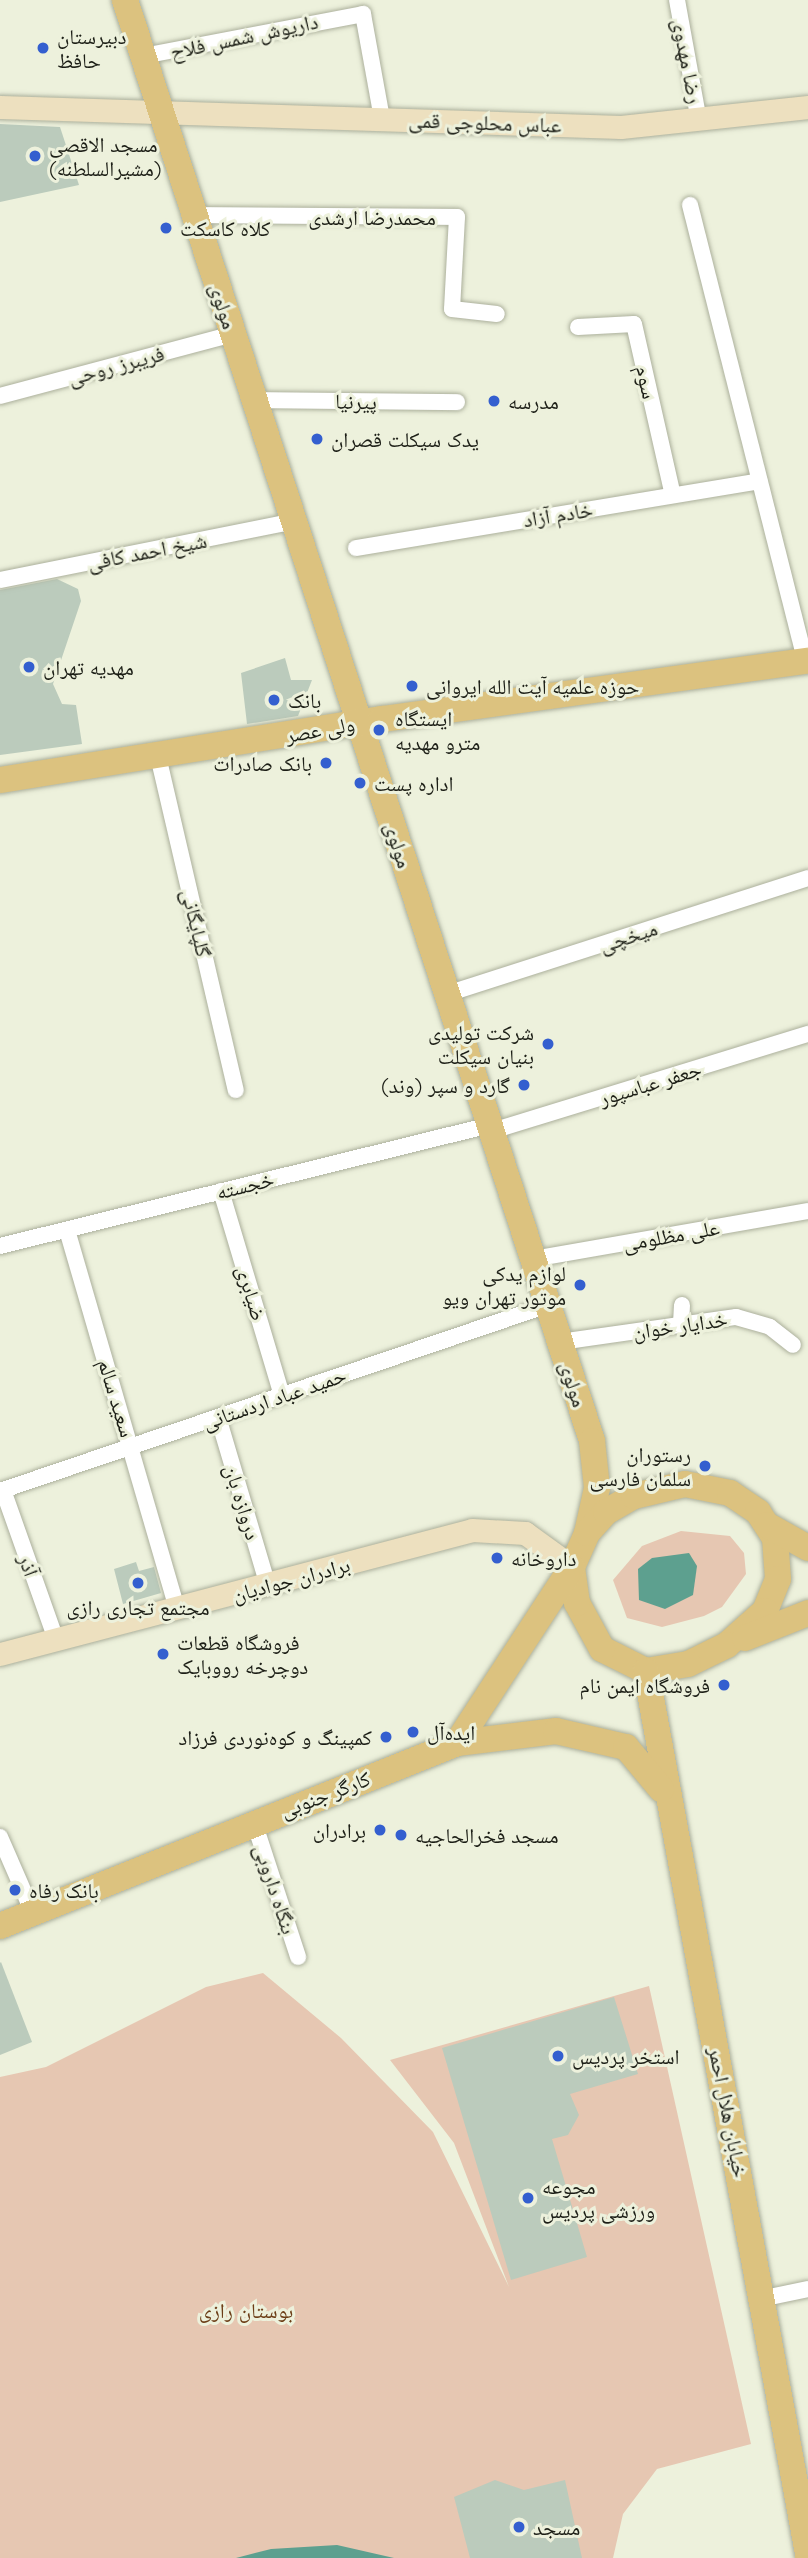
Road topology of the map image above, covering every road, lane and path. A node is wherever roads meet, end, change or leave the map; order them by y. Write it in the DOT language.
graph roads {
  1 [pos="125,0"];
  2 [pos="677,0"];
  3 [pos="143,56"];
  4 [pos="0,107"];
  5 [pos="808,107"];
  6 [pos="161,111"];
  7 [pos="382,119"];
  8 [pos="699,121"];
  9 [pos="690,205"];
  10 [pos="195,215"];
  11 [pos="497,314"];
  12 [pos="578,327"];
  13 [pos="233,334"];
  14 [pos="0,396"];
  15 [pos="255,400"];
  16 [pos="457,402"];
  17 [pos="759,481"];
  18 [pos="673,495"];
  19 [pos="294,521"];
  20 [pos="356,548"];
  21 [pos="0,580"];
  22 [pos="806,661"];
  23 [pos="359,722"];
  24 [pos="158,756"];
  25 [pos="0,780"];
  26 [pos="808,878"];
  27 [pos="447,994"];
  28 [pos="808,1034"];
  29 [pos="236,1090"];
  30 [pos="491,1128"];
  31 [pos="221,1191"];
  32 [pos="808,1211"];
  33 [pos="67,1230"];
  34 [pos="0,1246"];
  35 [pos="533,1259"];
  36 [pos="548,1305"];
  37 [pos="682,1305"];
  38 [pos="681,1324"];
  39 [pos="560,1342"];
  40 [pos="793,1345"];
  41 [pos="282,1395"];
  42 [pos="218,1417"];
  43 [pos="132,1446"];
  44 [pos="1,1491"];
  45 [pos="767,1525"];
  46 [pos="587,1533"];
  47 [pos="808,1548"];
  48 [pos="572,1567"];
  49 [pos="268,1586"];
  50 [pos="177,1609"];
  51 [pos="808,1613"];
  52 [pos="56,1640"];
  53 [pos="727,1645"];
  54 [pos="0,1654"];
  55 [pos="646,1671"];
  56 [pos="457,1743"];
  57 [pos="664,1793"];
  58 [pos="254,1822"];
  59 [pos="0,1837"];
  60 [pos="33,1913"];
  61 [pos="0,1926"];
  62 [pos="298,1957"];
  63 [pos="808,2289"];
  64 [pos="765,2298"];
  65 [pos="800,2451"];
  66 [pos="808,2554"];
  1 -- 3 [label="main road, مولوی"];
  2 -- 8 [label="street, رضا مهدوی"];
  3 -- 6 [label="main road, مولوی"];
  3 -- 7 [label="street, داریوش شمس فلاح"];
  4 -- 6 [label="street, عباس محلوجی قمی"];
  5 -- 8 [label="street, عباس محلوجی قمی"];
  6 -- 7 [label="street, عباس محلوجی قمی"];
  6 -- 10 [label="main road, مولوی"];
  7 -- 8 [label="street, عباس محلوجی قمی"];
  9 -- 17 [label="street"];
  10 -- 11 [label="street, محمدرضا ارشدی"];
  10 -- 13 [label="main road, مولوی"];
  12 -- 18 [label="street, سوم"];
  13 -- 14 [label="street, فریبرز روحی"];
  13 -- 15 [label="main road, مولوی"];
  15 -- 16 [label="street, پیرنیا"];
  15 -- 19 [label="main road, مولوی"];
  17 -- 18 [label="street, خادم آزاد"];
  17 -- 22 [label="street"];
  18 -- 20 [label="street, خادم آزاد"];
  19 -- 21 [label="street, شیخ احمد کافی"];
  19 -- 23 [label="main road, مولوی"];
  22 -- 23 [label="main road, ولی عصر"];
  23 -- 24 [label="main road, ولی عصر"];
  23 -- 27 [label="main road, مولوی"];
  24 -- 25 [label="main road, ولی عصر"];
  24 -- 29 [label="street, گلپایگانی"];
  26 -- 27 [label="street, میخچی"];
  27 -- 30 [label="main road, مولوی"];
  28 -- 30 [label="street, جعفر عباسپور"];
  30 -- 31 [label="street, خجسته"];
  30 -- 35 [label="main road, مولوی"];
  31 -- 33 [label="street, خجسته"];
  31 -- 41 [label="street, ضیابری"];
  32 -- 35 [label="street, علی مظلومی"];
  33 -- 34 [label="street, خجسته"];
  33 -- 43 [label="street, سعید سالم"];
  35 -- 36 [label="main road, مولوی"];
  36 -- 39 [label="main road, مولوی"];
  36 -- 41 [label="street, حمید عباد اردستانی"];
  37 -- 38 [label="street"];
  38 -- 39 [label="street, خدایار خوان"];
  38 -- 40 [label="street, خدایار خوان"];
  39 -- 46 [label="main road, مولوی"];
  41 -- 42 [label="street, حمید عباد اردستانی"];
  42 -- 43 [label="street, حمید عباد اردستانی"];
  42 -- 49 [label="street, دروازه بان"];
  43 -- 44 [label="street, حمید عباد اردستانی"];
  43 -- 50 [label="street, سعید سالم"];
  44 -- 52 [label="street, آذر"];
  45 -- 46 [label="main road"];
  45 -- 47 [label="main road"];
  45 -- 53 [label="main road"];
  46 -- 48 [label="main road"];
  48 -- 49 [label="street, برادران جوادیان"];
  48 -- 55 [label="main road"];
  48 -- 56 [label="main road"];
  49 -- 50 [label="street, برادران جوادیان"];
  50 -- 52 [label="street, برادران جوادیان"];
  51 -- 53 [label="main road"];
  52 -- 54 [label="street, برادران جوادیان"];
  53 -- 55 [label="main road"];
  55 -- 57 [label="main road, خیابان هلال احمر"];
  56 -- 57 [label="main road, کارگر جنوبی"];
  56 -- 58 [label="main road, کارگر جنوبی"];
  57 -- 64 [label="main road, خیابان هلال احمر"];
  58 -- 60 [label="main road, کارگر جنوبی"];
  58 -- 62 [label="street, بنگاه داروبی"];
  59 -- 60 [label="street"];
  60 -- 61 [label="main road, کارگر جنوبی"];
  63 -- 64 [label="street"];
  64 -- 65 [label="main road, خیابان هلال احمر"];
  65 -- 66 [label="main road, خیابان هلال احمر"];
}
